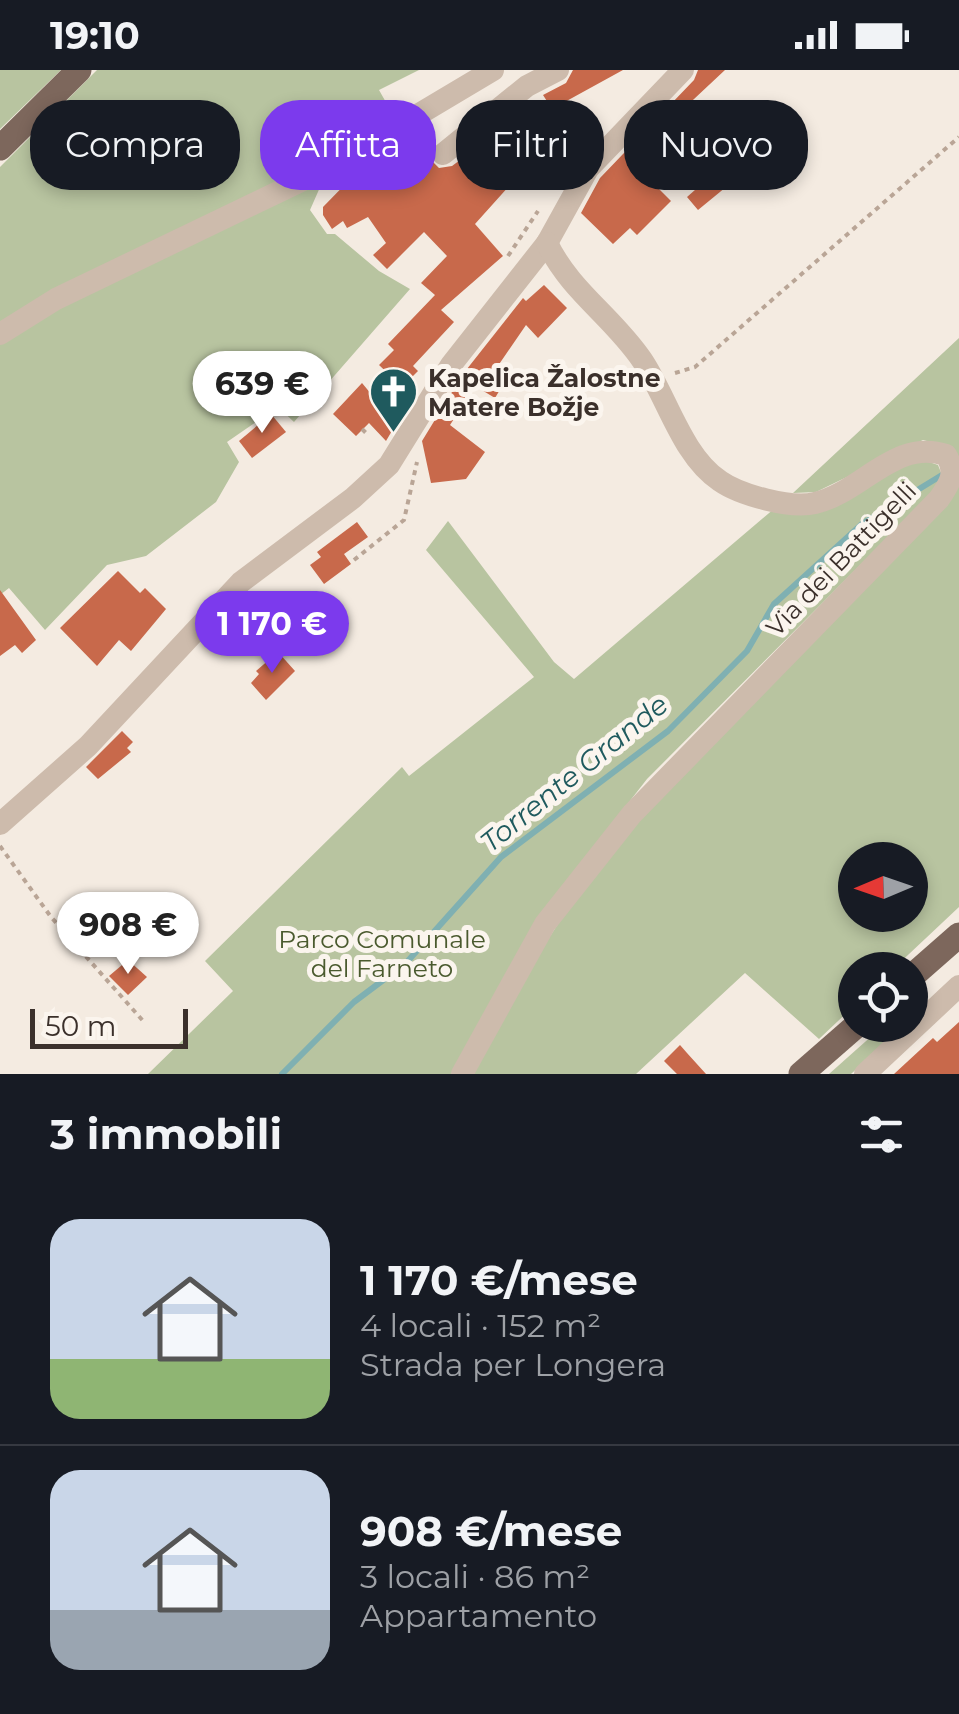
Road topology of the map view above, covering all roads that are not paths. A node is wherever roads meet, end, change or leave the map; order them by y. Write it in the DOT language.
graph roads {
  1 [pos="79,70"];
  2 [pos="494,70"];
  3 [pos="558,70"];
  4 [pos="683,70"];
  5 [pos="0,148"];
  6 [pos="444,154"];
  7 [pos="548,243"];
  8 [pos="0,334"];
  9 [pos="0,824"];
  10 [pos="959,935"];
  11 [pos="928,962"];
  12 [pos="959,986"];
  13 [pos="838,1042"];
  14 [pos="462,1074"];
  15 [pos="801,1074"];
  16 [pos="865,1074"];
  1 -- 5 [label="main road"];
  2 -- 8 [label="street"];
  3 -- 6 [label="street"];
  4 -- 7 [label="street"];
  7 -- 9 [label="street"];
  7 -- 14 [label="street, Via dei Battigelli"];
  10 -- 11 [label="main road"];
  12 -- 16 [label="street"];
  13 -- 15 [label="main road"];
}
